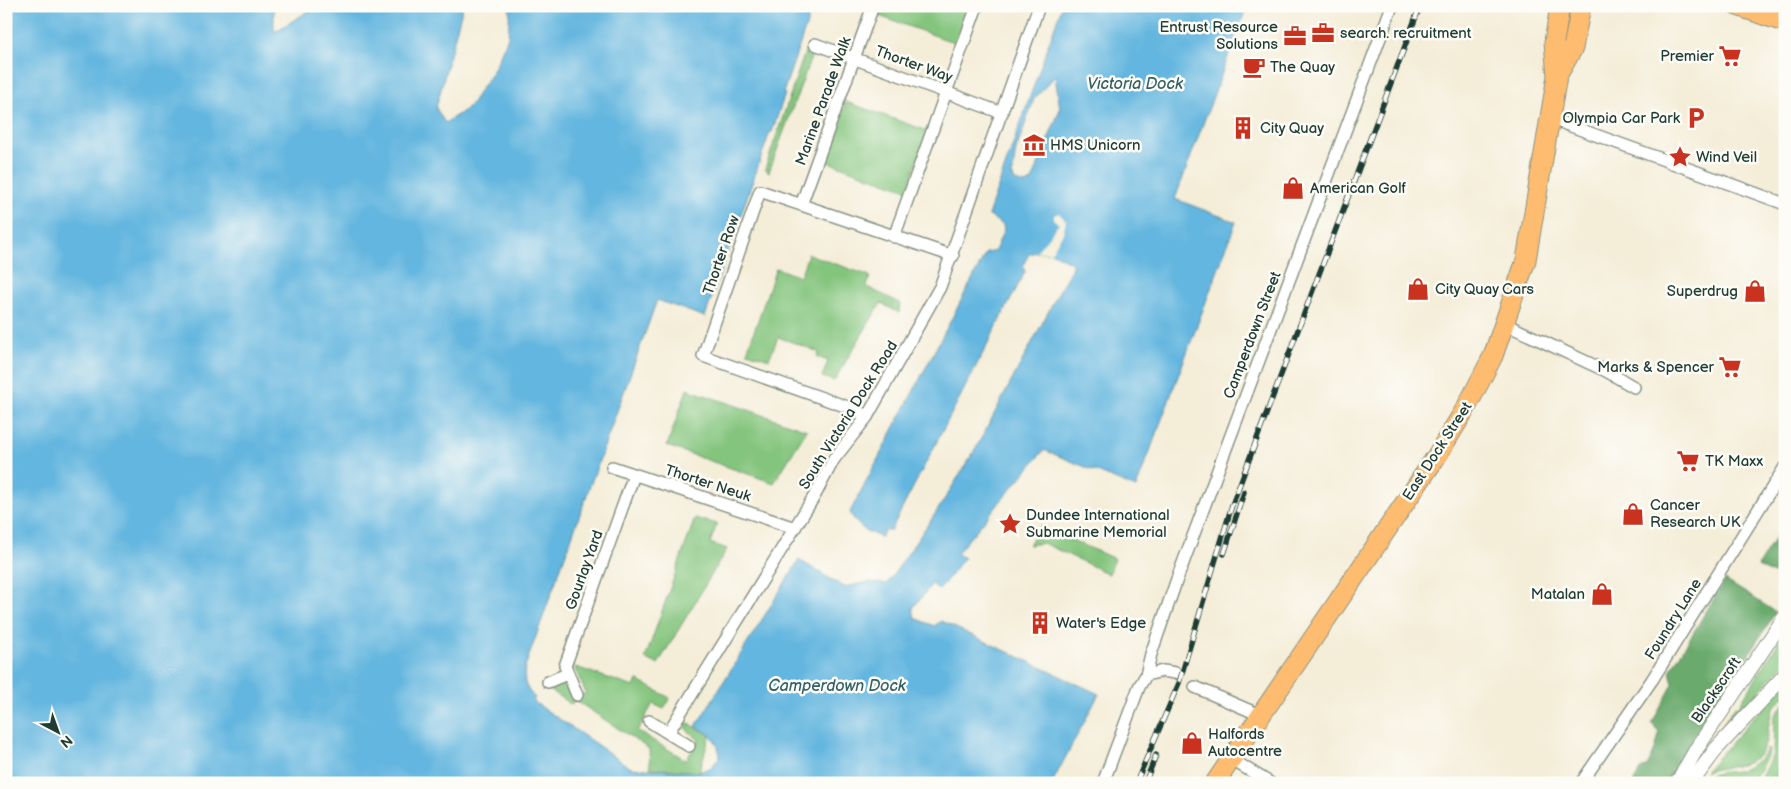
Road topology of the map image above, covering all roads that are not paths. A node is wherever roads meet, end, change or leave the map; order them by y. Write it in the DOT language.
graph roads {
  1 [pos="873,6"];
  2 [pos="977,6"];
  3 [pos="1040,6"];
  4 [pos="1392,6"];
  5 [pos="1560,6"];
  6 [pos="1736,6"];
  7 [pos="1584,8"];
  8 [pos="1785,23"];
  9 [pos="815,44"];
  10 [pos="854,58"];
  11 [pos="1557,76"];
  12 [pos="946,92"];
  13 [pos="1002,113"];
  14 [pos="1549,118"];
  15 [pos="1785,204"];
  16 [pos="801,205"];
  17 [pos="894,237"];
  18 [pos="953,256"];
  19 [pos="1505,324"];
  20 [pos="1634,387"];
  21 [pos="867,417"];
  22 [pos="612,467"];
  23 [pos="1785,467"];
  24 [pos="634,475"];
  25 [pos="795,528"];
  26 [pos="1785,617"];
  27 [pos="1175,673"];
  28 [pos="567,674"];
  29 [pos="1785,675"];
  30 [pos="1146,676"];
  31 [pos="548,682"];
  32 [pos="1195,688"];
  33 [pos="578,695"];
  34 [pos="1260,715"];
  35 [pos="649,721"];
  36 [pos="668,733"];
  37 [pos="689,746"];
  38 [pos="1231,759"];
  39 [pos="1103,783"];
  40 [pos="1215,783"];
  41 [pos="1270,783"];
  42 [pos="1581,783"];
  43 [pos="1677,783"];
  44 [pos="1691,783"];
  1 -- 10 [label="street, Marine Parade Walk"];
  2 -- 12 [label="street"];
  3 -- 13 [label="street, South Victoria Dock Road"];
  4 -- 30 [label="street, Camperdown Street"];
  5 -- 11 [label="highway, East Dock Street"];
  6 -- 8 [label="main road"];
  7 -- 11 [label="highway, East Dock Street"];
  9 -- 10 [label="street, Thorter Way"];
  10 -- 12 [label="street, Thorter Way"];
  10 -- 16 [label="street, Marine Parade Walk"];
  11 -- 14 [label="highway, East Dock Street"];
  12 -- 13 [label="street, Thorter Way"];
  12 -- 17 [label="street"];
  13 -- 18 [label="street, South Victoria Dock Road"];
  14 -- 15 [label="street"];
  14 -- 19 [label="highway, East Dock Street"];
  16 -- 17 [label="street, Thorter Row"];
  16 -- 21 [label="street, Thorter Row"];
  17 -- 18 [label="street, Thorter Row"];
  18 -- 21 [label="street, South Victoria Dock Road"];
  19 -- 20 [label="street"];
  19 -- 34 [label="highway, East Dock Street"];
  21 -- 25 [label="street, South Victoria Dock Road"];
  22 -- 24 [label="street, Thorter Neuk"];
  23 -- 42 [label="street, Foundry Lane"];
  24 -- 25 [label="street, Thorter Neuk"];
  24 -- 28 [label="street, Gourlay Yard"];
  25 -- 36 [label="street, South Victoria Dock Road"];
  26 -- 43 [label="street, Blackscroft"];
  27 -- 30 [label="street"];
  28 -- 31 [label="street"];
  28 -- 33 [label="street"];
  29 -- 44 [label="street"];
  30 -- 39 [label="street, Camperdown Street"];
  32 -- 34 [label="street"];
  34 -- 38 [label="highway, East Dock Street"];
  35 -- 36 [label="street"];
  36 -- 37 [label="street"];
  38 -- 40 [label="highway, East Dock Street"];
  38 -- 41 [label="street"];
}
